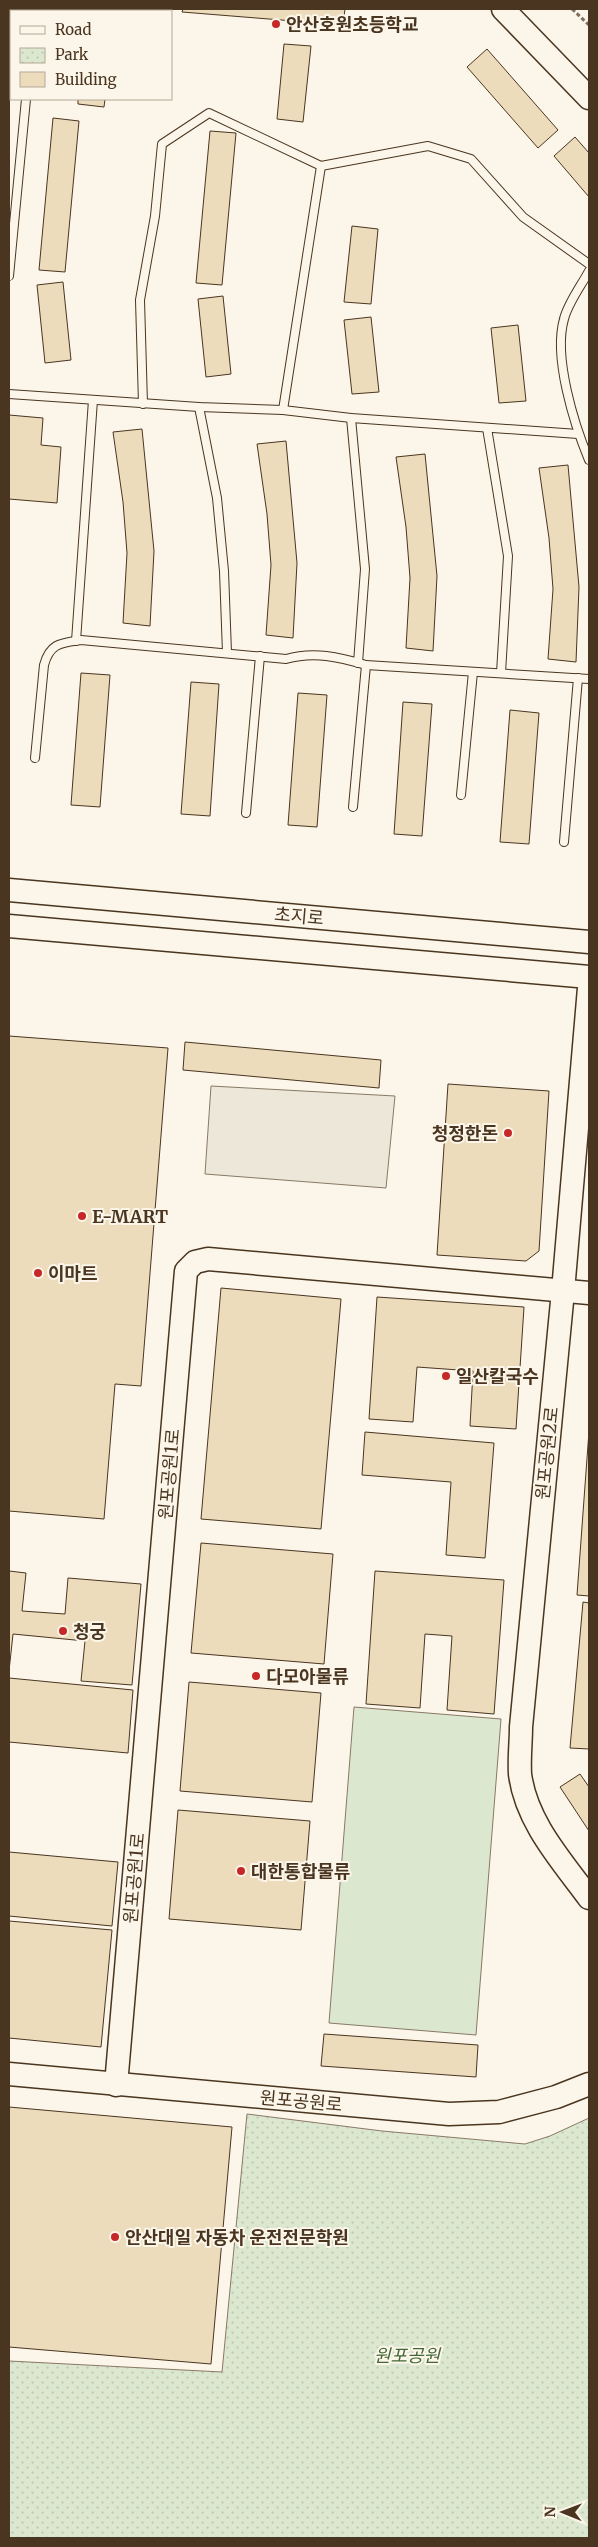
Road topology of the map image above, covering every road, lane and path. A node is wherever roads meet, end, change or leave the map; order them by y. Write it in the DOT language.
graph roads {
  1 [pos="503,9"];
  2 [pos="572,9"];
  3 [pos="589,25"];
  4 [pos="589,98"];
  5 [pos="26,100"];
  6 [pos="321,166"];
  7 [pos="589,264"];
  8 [pos="589,271"];
  9 [pos="9,276"];
  10 [pos="9,394"];
  11 [pos="93,400"];
  12 [pos="143,404"];
  13 [pos="199,407"];
  14 [pos="283,410"];
  15 [pos="351,418"];
  16 [pos="487,428"];
  17 [pos="578,434"];
  18 [pos="589,460"];
  19 [pos="76,640"];
  20 [pos="227,653"];
  21 [pos="260,656"];
  22 [pos="362,664"];
  23 [pos="473,672"];
  24 [pos="501,673"];
  25 [pos="578,678"];
  26 [pos="589,679"];
  27 [pos="35,758"];
  28 [pos="461,795"];
  29 [pos="353,807"];
  30 [pos="246,814"];
  31 [pos="564,842"];
  32 [pos="9,890"];
  33 [pos="9,926"];
  34 [pos="589,942"];
  35 [pos="589,977"];
  36 [pos="589,988"];
  37 [pos="563,1291"];
  38 [pos="589,1293"];
  39 [pos="589,1898"];
  40 [pos="9,2074"];
  41 [pos="116,2084"];
  42 [pos="589,2084"];
  1 -- 4 [label="street"];
  2 -- 3 [label="path"];
  5 -- 9 [label="lane"];
  6 -- 7 [label="lane"];
  6 -- 12 [label="lane"];
  6 -- 14 [label="lane"];
  8 -- 17 [label="lane"];
  10 -- 11 [label="lane"];
  11 -- 12 [label="lane"];
  11 -- 19 [label="lane"];
  12 -- 13 [label="lane"];
  13 -- 14 [label="lane"];
  13 -- 20 [label="lane"];
  14 -- 15 [label="lane"];
  15 -- 16 [label="lane"];
  15 -- 22 [label="lane"];
  16 -- 17 [label="lane"];
  16 -- 24 [label="lane"];
  17 -- 18 [label="lane"];
  19 -- 20 [label="lane"];
  19 -- 27 [label="lane"];
  20 -- 21 [label="lane"];
  21 -- 22 [label="lane"];
  21 -- 30 [label="lane"];
  22 -- 23 [label="lane"];
  22 -- 29 [label="lane"];
  23 -- 24 [label="lane"];
  23 -- 28 [label="lane"];
  24 -- 25 [label="lane"];
  25 -- 26 [label="lane"];
  25 -- 31 [label="lane"];
  32 -- 34 [label="street, 초지로"];
  33 -- 35 [label="street, 초지로"];
  36 -- 37 [label="street, 원포공원2로"];
  37 -- 38 [label="street, 원포공원1로"];
  37 -- 39 [label="street, 원포공원2로"];
  37 -- 41 [label="street, 원포공원1로"];
  40 -- 41 [label="street, 원포공원로"];
  41 -- 42 [label="street, 원포공원로"];
}
